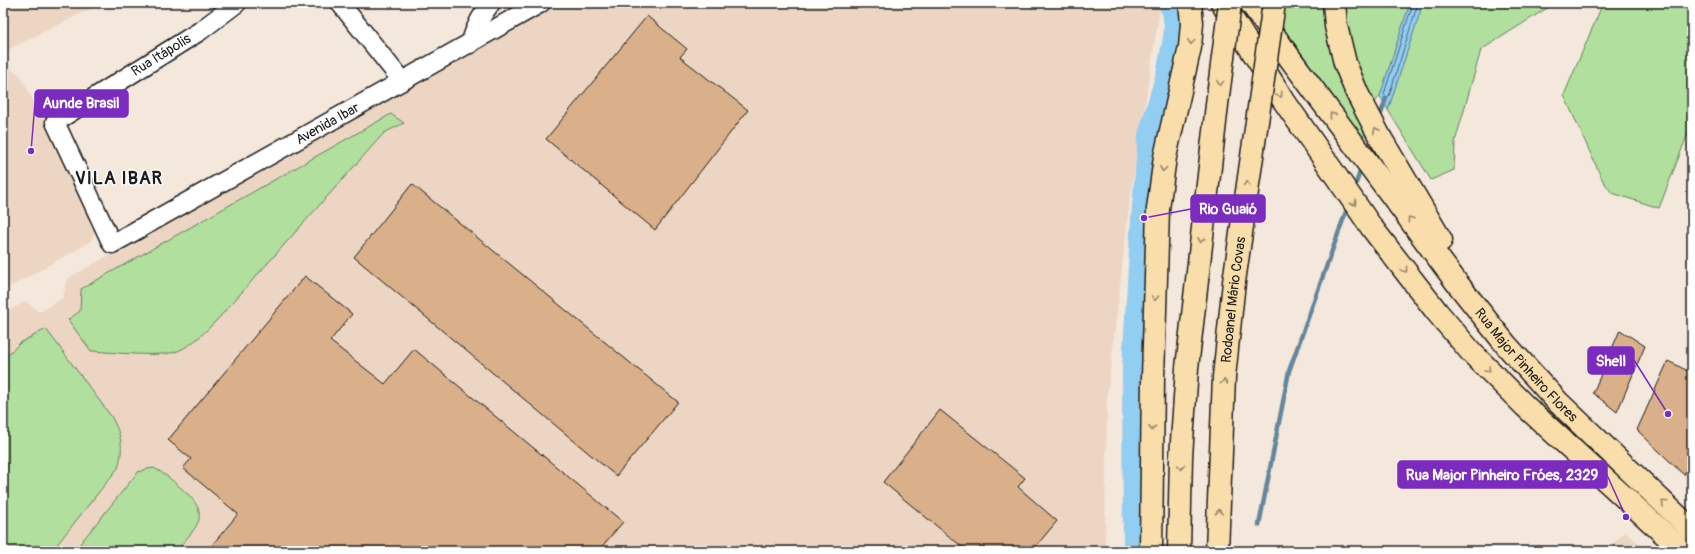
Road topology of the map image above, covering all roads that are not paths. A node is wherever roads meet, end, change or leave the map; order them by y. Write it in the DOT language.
graph roads {
  1 [pos="237,3"];
  2 [pos="340,3"];
  3 [pos="492,3"];
  4 [pos="542,3"];
  5 [pos="1190,3"];
  6 [pos="1222,3"];
  7 [pos="1230,3"];
  8 [pos="1252,3"];
  9 [pos="1274,3"];
  10 [pos="1334,3"];
  11 [pos="470,44"];
  12 [pos="402,81"];
  13 [pos="112,244"];
  14 [pos="1485,318"];
  15 [pos="1692,530"];
  16 [pos="1151,551"];
  17 [pos="1179,551"];
  18 [pos="1217,551"];
  19 [pos="1683,551"];
  1 -- 13 [label="street, Rua Itápolis"];
  2 -- 12 [label="street"];
  3 -- 11 [label="street"];
  4 -- 11 [label="street, Avenida Ibar"];
  5 -- 16 [label="highway, one-way"];
  6 -- 19 [label="highway, Rua Major Pinheiro Flores, one-way"];
  7 -- 17 [label="highway, one-way, bridge"];
  14 -- 8 [label="highway, Rua Major Pinheiro Flores, one-way"];
  18 -- 9 [label="highway, Rodoanel Mário Covas, one-way, bridge"];
  14 -- 10 [label="highway, one-way"];
  11 -- 12 [label="street, Avenida Ibar"];
  12 -- 13 [label="street, Avenida Ibar"];
  15 -- 14 [label="highway, Rua Major Pinheiro Flores, one-way"];
}
